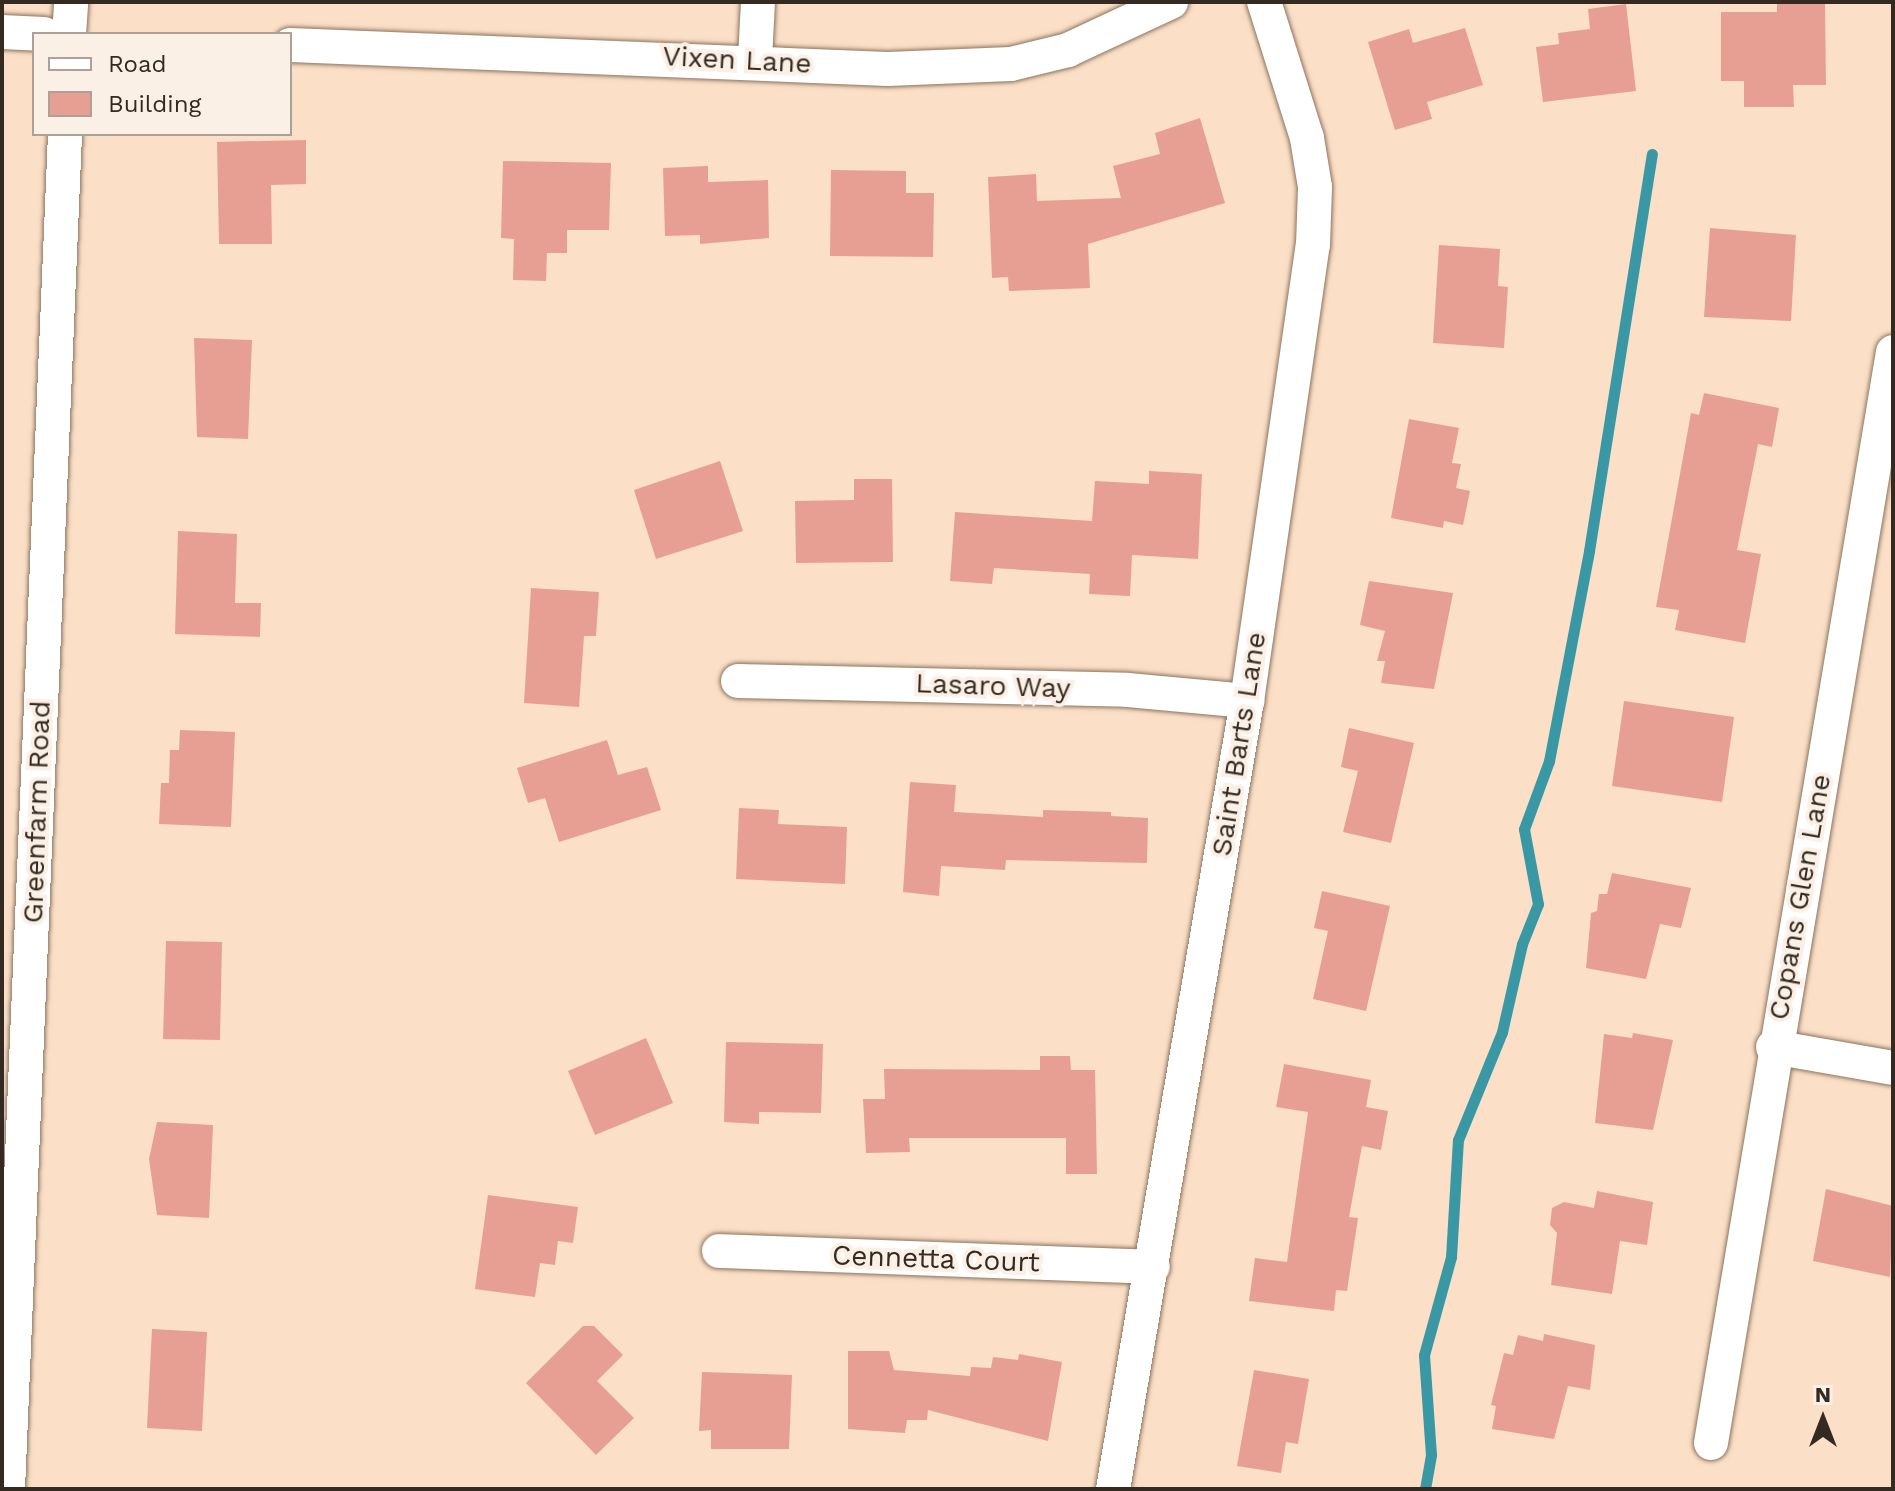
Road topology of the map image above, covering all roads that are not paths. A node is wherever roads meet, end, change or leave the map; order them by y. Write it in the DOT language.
graph roads {
  1 [pos="71,2"];
  2 [pos="758,2"];
  3 [pos="1171,2"];
  4 [pos="1264,2"];
  5 [pos="2,32"];
  6 [pos="69,32"];
  7 [pos="32,33"];
  8 [pos="292,45"];
  9 [pos="755,59"];
  10 [pos="65,136"];
  11 [pos="1893,352"];
  12 [pos="1884,493"];
  13 [pos="738,681"];
  14 [pos="1247,701"];
  15 [pos="1773,1047"];
  16 [pos="1893,1068"];
  17 [pos="719,1251"];
  18 [pos="1153,1267"];
  19 [pos="1711,1443"];
  20 [pos="8,1489"];
  21 [pos="1113,1489"];
  1 -- 6 [label="street"];
  2 -- 9 [label="street"];
  3 -- 9 [label="street, Vixen Lane"];
  4 -- 14 [label="street, Saint Barts Lane"];
  5 -- 7 [label="street"];
  8 -- 9 [label="street, Vixen Lane"];
  10 -- 20 [label="street, Greenfarm Road"];
  11 -- 12 [label="street, Copans Glen Lane"];
  12 -- 15 [label="street, Copans Glen Lane"];
  13 -- 14 [label="street, Lasaro Way"];
  14 -- 18 [label="street, Saint Barts Lane"];
  15 -- 16 [label="street"];
  15 -- 19 [label="street, Copans Glen Lane"];
  17 -- 18 [label="street, Cennetta Court"];
  18 -- 21 [label="street, Saint Barts Lane"];
}
